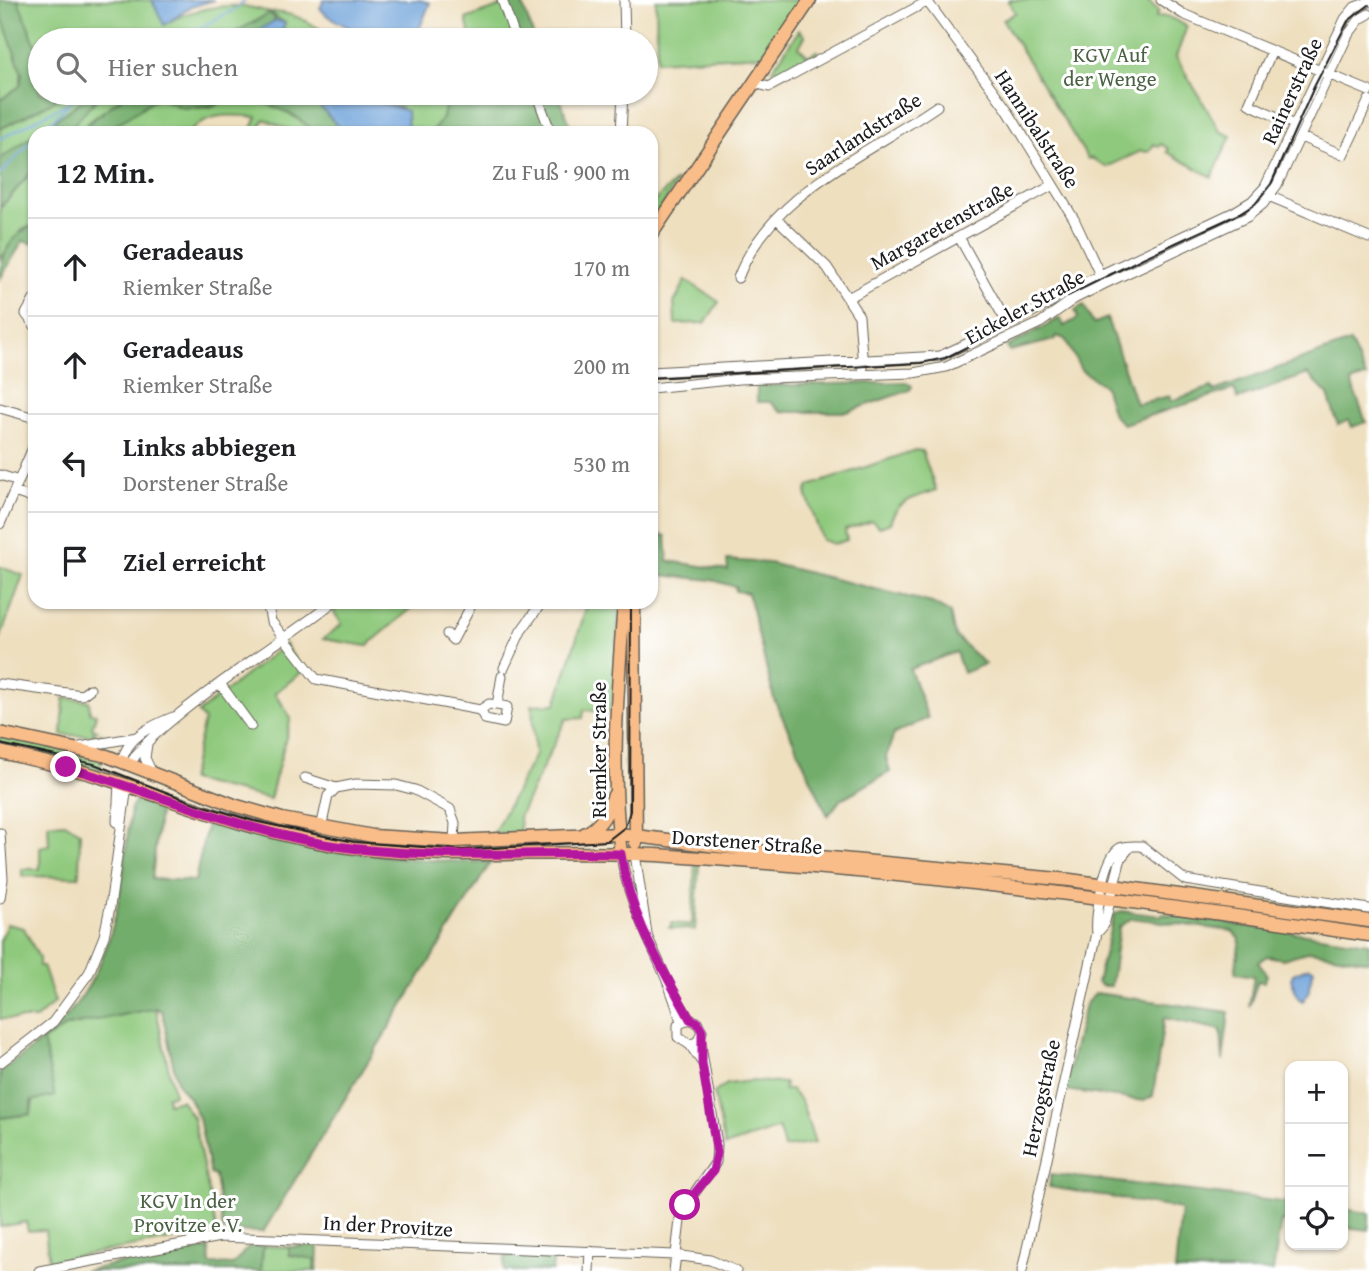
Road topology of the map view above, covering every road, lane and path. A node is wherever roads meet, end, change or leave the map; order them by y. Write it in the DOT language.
graph roads {
  1 [pos="502,0"];
  2 [pos="624,0"];
  3 [pos="810,0"];
  4 [pos="1161,0"];
  5 [pos="928,1"];
  6 [pos="1369,2"];
  7 [pos="1352,3"];
  8 [pos="1366,15"];
  9 [pos="512,28"];
  10 [pos="625,28"];
  11 [pos="1272,51"];
  12 [pos="1319,71"];
  13 [pos="1330,75"];
  14 [pos="754,83"];
  15 [pos="1369,91"];
  16 [pos="1369,100"];
  17 [pos="540,105"];
  18 [pos="622,105"];
  19 [pos="937,106"];
  20 [pos="1288,122"];
  21 [pos="548,126"];
  22 [pos="621,126"];
  23 [pos="1301,137"];
  24 [pos="1053,185"];
  25 [pos="1265,194"];
  26 [pos="777,219"];
  27 [pos="658,225"];
  28 [pos="959,237"];
  29 [pos="1369,238"];
  30 [pos="738,278"];
  31 [pos="1102,279"];
  32 [pos="848,298"];
  33 [pos="1008,325"];
  34 [pos="862,363"];
  35 [pos="658,372"];
  36 [pos="863,374"];
  37 [pos="658,387"];
  38 [pos="0,408"];
  39 [pos="28,416"];
  40 [pos="28,460"];
  41 [pos="0,475"];
  42 [pos="19,481"];
  43 [pos="14,492"];
  44 [pos="28,497"];
  45 [pos="0,524"];
  46 [pos="268,609"];
  47 [pos="324,609"];
  48 [pos="469,609"];
  49 [pos="537,609"];
  50 [pos="623,609"];
  51 [pos="634,609"];
  52 [pos="447,634"];
  53 [pos="283,639"];
  54 [pos="0,684"];
  55 [pos="221,685"];
  56 [pos="90,689"];
  57 [pos="497,705"];
  58 [pos="480,710"];
  59 [pos="182,713"];
  60 [pos="251,726"];
  61 [pos="0,733"];
  62 [pos="137,737"];
  63 [pos="148,742"];
  64 [pos="75,748"];
  65 [pos="0,752"];
  66 [pos="126,763"];
  67 [pos="153,773"];
  68 [pos="305,778"];
  69 [pos="123,785"];
  70 [pos="336,788"];
  71 [pos="616,789"];
  72 [pos="321,828"];
  73 [pos="0,833"];
  74 [pos="583,834"];
  75 [pos="619,834"];
  76 [pos="637,836"];
  77 [pos="454,841"];
  78 [pos="621,854"];
  79 [pos="635,854"];
  80 [pos="1107,891"];
  81 [pos="0,898"];
  82 [pos="1369,909"];
  83 [pos="1369,921"];
  84 [pos="1369,935"];
  85 [pos="648,936"];
  86 [pos="685,1021"];
  87 [pos="700,1040"];
  88 [pos="690,1045"];
  89 [pos="0,1063"];
  90 [pos="702,1063"];
  91 [pos="590,1251"];
  92 [pos="675,1255"];
  93 [pos="39,1271"];
  94 [pos="589,1271"];
  95 [pos="674,1271"];
  96 [pos="736,1271"];
  97 [pos="1022,1271"];
  1 -- 9 [label="street"];
  2 -- 10 [label="street"];
  3 -- 14 [label="main road"];
  4 -- 11 [label="street"];
  5 -- 14 [label="street"];
  5 -- 24 [label="street, Hannibalstraße"];
  6 -- 7 [label="street"];
  7 -- 12 [label="street, Rainerstraße"];
  8 -- 13 [label="street, Rainerstraße"];
  11 -- 12 [label="street"];
  11 -- 20 [label="street"];
  12 -- 13 [label="street"];
  12 -- 25 [label="street, Rainerstraße"];
  13 -- 15 [label="street"];
  13 -- 23 [label="street, Rainerstraße"];
  14 -- 27 [label="main road"];
  16 -- 23 [label="street"];
  17 -- 21 [label="street"];
  18 -- 22 [label="street"];
  19 -- 26 [label="street, Saarlandstraße"];
  23 -- 25 [label="street, Rainerstraße"];
  24 -- 28 [label="street, Margaretenstraße"];
  24 -- 31 [label="street, Hannibalstraße"];
  25 -- 29 [label="street"];
  25 -- 31 [label="street, Eickeler Straße"];
  26 -- 30 [label="street, Saarlandstraße"];
  26 -- 32 [label="street"];
  28 -- 32 [label="street, Margaretenstraße"];
  28 -- 33 [label="street"];
  31 -- 33 [label="street, Eickeler Straße"];
  31 -- 36 [label="street, Eickeler Straße"];
  32 -- 34 [label="street"];
  33 -- 34 [label="street, Eickeler Straße"];
  34 -- 35 [label="street, Eickeler Straße"];
  34 -- 36 [label="street"];
  36 -- 37 [label="street, Eickeler Straße"];
  38 -- 39 [label="street"];
  40 -- 42 [label="street"];
  41 -- 42 [label="street"];
  42 -- 43 [label="street"];
  43 -- 44 [label="street"];
  43 -- 45 [label="street"];
  46 -- 53 [label="street"];
  47 -- 53 [label="street"];
  48 -- 52 [label="street"];
  49 -- 57 [label="street"];
  50 -- 71 [label="main road, Riemker Straße"];
  51 -- 76 [label="main road, Riemker Straße"];
  53 -- 55 [label="street"];
  53 -- 58 [label="street"];
  54 -- 56 [label="street"];
  55 -- 59 [label="street"];
  55 -- 60 [label="street"];
  57 -- 58 [label="street"];
  57 -- 58 [label="street"];
  59 -- 62 [label="street"];
  59 -- 63 [label="street"];
  61 -- 64 [label="main road, Dorstener Straße"];
  62 -- 64 [label="street"];
  62 -- 66 [label="street"];
  63 -- 66 [label="street"];
  63 -- 67 [label="street"];
  64 -- 66 [label="main road, Dorstener Straße"];
  65 -- 69 [label="main road, Dorstener Straße"];
  66 -- 67 [label="main road, Dorstener Straße"];
  66 -- 69 [label="main road"];
  67 -- 72 [label="main road, Dorstener Straße"];
  68 -- 70 [label="street"];
  69 -- 78 [label="main road, Dorstener Straße"];
  69 -- 89 [label="street"];
  70 -- 72 [label="street"];
  70 -- 77 [label="street"];
  71 -- 74 [label="main road"];
  71 -- 75 [label="main road, Riemker Straße"];
  72 -- 77 [label="main road, Dorstener Straße"];
  73 -- 81 [label="street"];
  74 -- 75 [label="main road, Dorstener Straße"];
  74 -- 77 [label="main road, Dorstener Straße"];
  75 -- 76 [label="main road, Dorstener Straße"];
  75 -- 78 [label="main road, Riemker Straße"];
  76 -- 79 [label="main road, Riemker Straße"];
  76 -- 80 [label="main road, Dorstener Straße"];
  78 -- 79 [label="main road, Dorstener Straße"];
  78 -- 85 [label="street, Riemker Straße"];
  79 -- 80 [label="main road, Dorstener Straße"];
  79 -- 85 [label="street, Riemker Straße"];
  80 -- 82 [label="street, Herzogstraße"];
  80 -- 83 [label="main road, Dorstener Straße"];
  80 -- 84 [label="main road, Dorstener Straße"];
  80 -- 97 [label="street, Herzogstraße"];
  85 -- 86 [label="street, Riemker Straße"];
  86 -- 87 [label="street"];
  86 -- 88 [label="street"];
  87 -- 88 [label="street"];
  87 -- 90 [label="street"];
  88 -- 90 [label="street"];
  90 -- 92 [label="street"];
  91 -- 92 [label="street, In der Provitze"];
  91 -- 93 [label="street, In der Provitze"];
  91 -- 94 [label="street"];
  92 -- 95 [label="street"];
  92 -- 96 [label="street, In der Provitze"];
}
